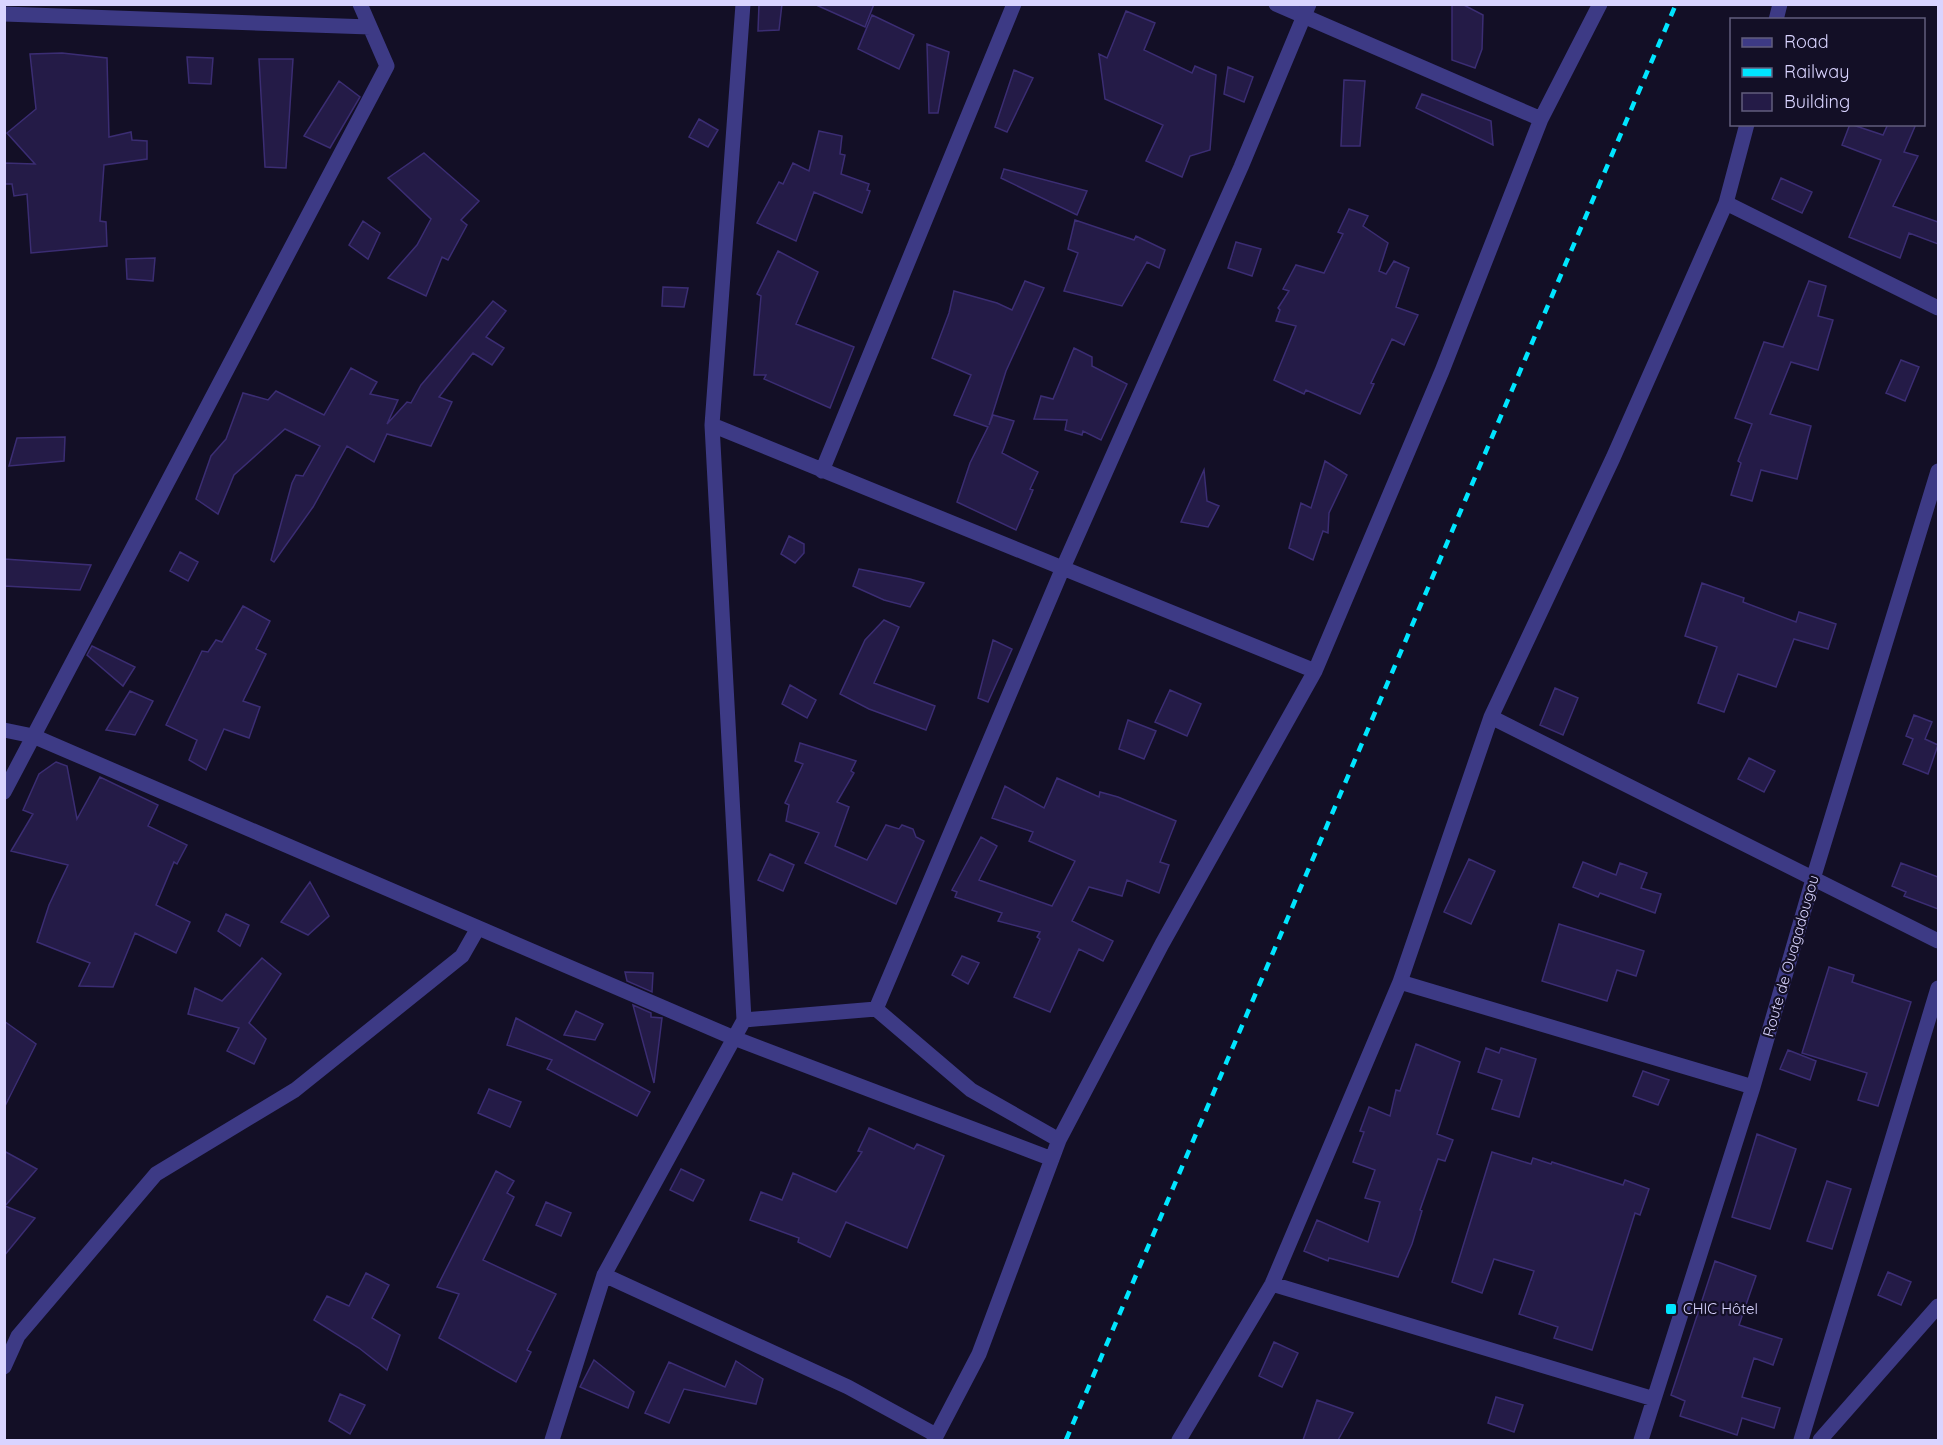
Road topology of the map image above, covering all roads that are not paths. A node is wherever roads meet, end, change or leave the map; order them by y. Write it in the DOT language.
graph roads {
  1 [pos="360,4"];
  2 [pos="742,4"];
  3 [pos="1014,4"];
  4 [pos="1276,4"];
  5 [pos="1600,4"];
  6 [pos="1307,10"];
  7 [pos="163,12"];
  8 [pos="4,14"];
  9 [pos="370,27"];
  10 [pos="1541,119"];
  11 [pos="1747,126"];
  12 [pos="1726,203"];
  13 [pos="1938,308"];
  14 [pos="712,425"];
  15 [pos="822,471"];
  16 [pos="1938,471"];
  17 [pos="1062,570"];
  18 [pos="1315,671"];
  19 [pos="1491,717"];
  20 [pos="4,730"];
  21 [pos="33,736"];
  22 [pos="4,792"];
  23 [pos="1813,879"];
  24 [pos="478,928"];
  25 [pos="1938,941"];
  26 [pos="1400,982"];
  27 [pos="1938,988"];
  28 [pos="876,1010"];
  29 [pos="744,1020"];
  30 [pos="734,1038"];
  31 [pos="1753,1087"];
  32 [pos="1059,1140"];
  33 [pos="1052,1159"];
  34 [pos="604,1275"];
  35 [pos="1272,1284"];
  36 [pos="1938,1305"];
  37 [pos="4,1367"];
  38 [pos="1654,1399"];
  39 [pos="935,1438"];
  40 [pos="552,1440"];
  41 [pos="1179,1440"];
  42 [pos="1641,1440"];
  43 [pos="1801,1440"];
  44 [pos="1820,1440"];
  1 -- 9 [label="street"];
  2 -- 14 [label="street"];
  3 -- 15 [label="street"];
  4 -- 6 [label="street"];
  5 -- 10 [label="street"];
  6 -- 10 [label="street"];
  6 -- 17 [label="street"];
  7 -- 8 [label="street"];
  7 -- 9 [label="street"];
  9 -- 21 [label="street"];
  10 -- 18 [label="street"];
  11 -- 12 [label="street"];
  12 -- 13 [label="street"];
  12 -- 19 [label="street"];
  14 -- 15 [label="street"];
  14 -- 29 [label="street"];
  15 -- 17 [label="street"];
  16 -- 23 [label="street, Route de Ouagadougou"];
  17 -- 18 [label="street"];
  17 -- 28 [label="street"];
  18 -- 32 [label="street"];
  19 -- 23 [label="street"];
  19 -- 26 [label="street"];
  20 -- 21 [label="street"];
  21 -- 22 [label="street"];
  21 -- 24 [label="street"];
  23 -- 25 [label="street"];
  23 -- 31 [label="street, Route de Ouagadougou"];
  24 -- 30 [label="street"];
  24 -- 37 [label="street"];
  26 -- 31 [label="street"];
  26 -- 35 [label="street"];
  27 -- 43 [label="street"];
  28 -- 29 [label="street"];
  28 -- 32 [label="street"];
  29 -- 30 [label="street"];
  30 -- 33 [label="street"];
  30 -- 34 [label="street"];
  31 -- 38 [label="street, Route de Ouagadougou"];
  32 -- 33 [label="street"];
  33 -- 39 [label="street"];
  34 -- 39 [label="street"];
  34 -- 40 [label="street"];
  35 -- 38 [label="street"];
  35 -- 41 [label="street"];
  36 -- 44 [label="street"];
  38 -- 42 [label="street, Route de Ouagadougou"];
}
